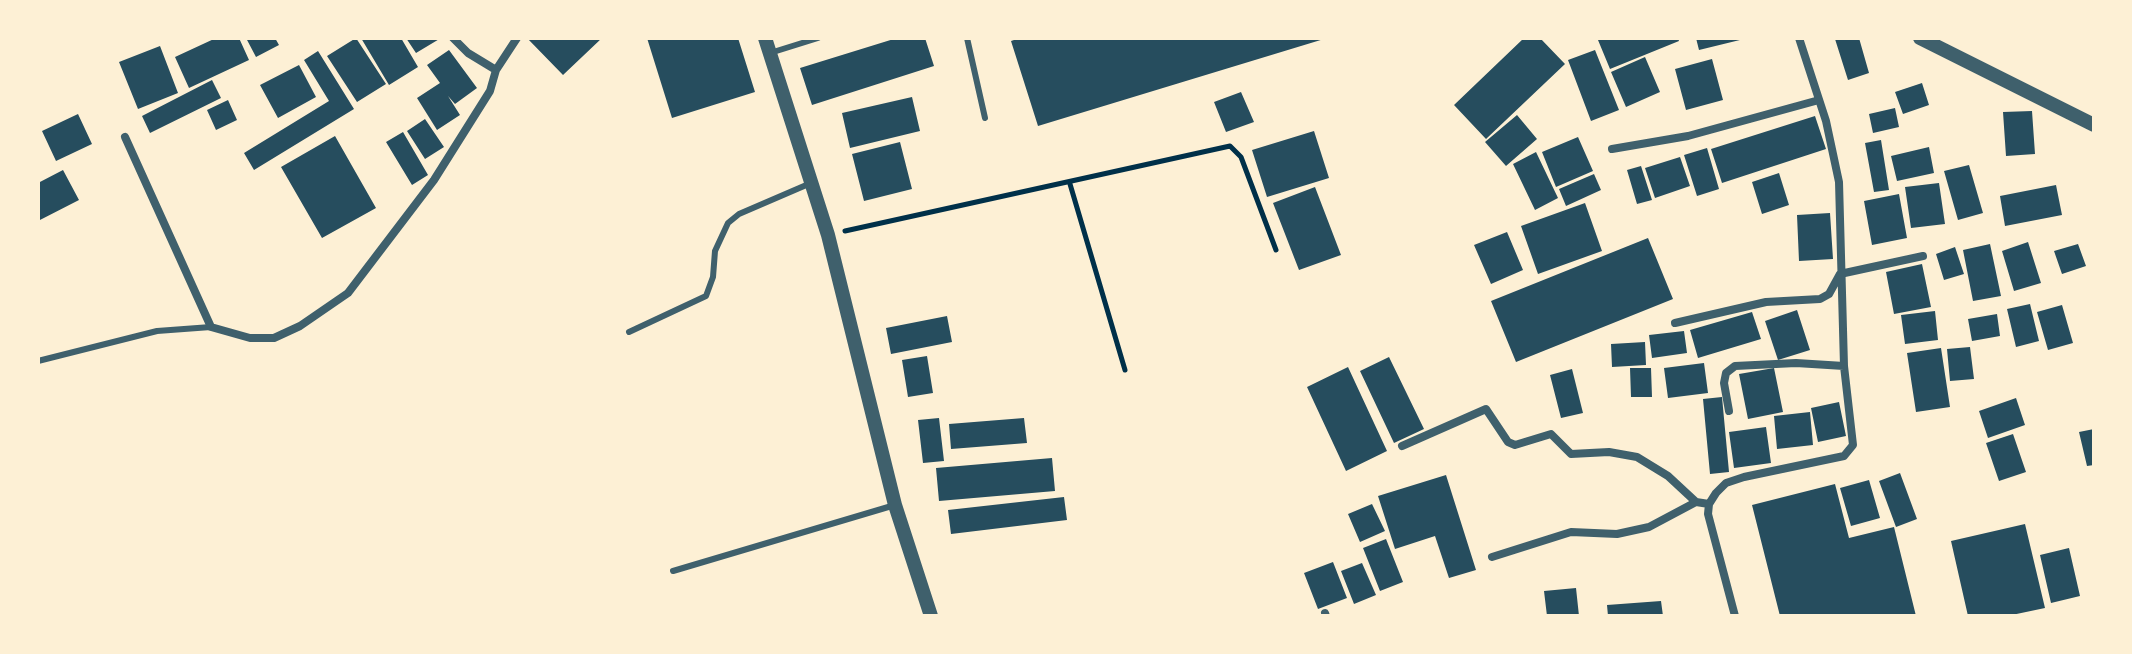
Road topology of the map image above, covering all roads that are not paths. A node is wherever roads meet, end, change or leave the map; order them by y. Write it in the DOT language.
graph roads {
  1 [pos="453,38"];
  2 [pos="517,38"];
  3 [pos="765,38"];
  4 [pos="818,38"];
  5 [pos="967,38"];
  6 [pos="1799,38"];
  7 [pos="1920,38"];
  8 [pos="770,53"];
  9 [pos="496,70"];
  10 [pos="1819,100"];
  11 [pos="985,118"];
  12 [pos="2094,125"];
  13 [pos="125,137"];
  14 [pos="1612,149"];
  15 [pos="811,183"];
  16 [pos="1923,256"];
  17 [pos="1840,274"];
  18 [pos="1675,323"];
  19 [pos="211,327"];
  20 [pos="629,332"];
  21 [pos="38,361"];
  22 [pos="1844,366"];
  23 [pos="1729,411"];
  24 [pos="1402,446"];
  25 [pos="1696,502"];
  26 [pos="1709,504"];
  27 [pos="895,505"];
  28 [pos="1492,557"];
  29 [pos="673,571"];
  30 [pos="931,616"];
  31 [pos="1735,616"];
  1 -- 9 [label="street"];
  2 -- 9 [label="street"];
  3 -- 8 [label="street"];
  4 -- 8 [label="lane"];
  5 -- 11 [label="lane"];
  6 -- 10 [label="street"];
  7 -- 12 [label="street"];
  8 -- 15 [label="street"];
  9 -- 19 [label="street"];
  10 -- 14 [label="street"];
  10 -- 17 [label="street"];
  13 -- 19 [label="street"];
  15 -- 20 [label="lane"];
  15 -- 27 [label="street"];
  16 -- 17 [label="street"];
  17 -- 18 [label="street"];
  17 -- 22 [label="street"];
  19 -- 21 [label="lane"];
  22 -- 23 [label="street"];
  22 -- 26 [label="street"];
  24 -- 25 [label="street"];
  25 -- 26 [label="street"];
  25 -- 28 [label="street"];
  26 -- 31 [label="street"];
  27 -- 29 [label="lane"];
  27 -- 30 [label="street"];
}
